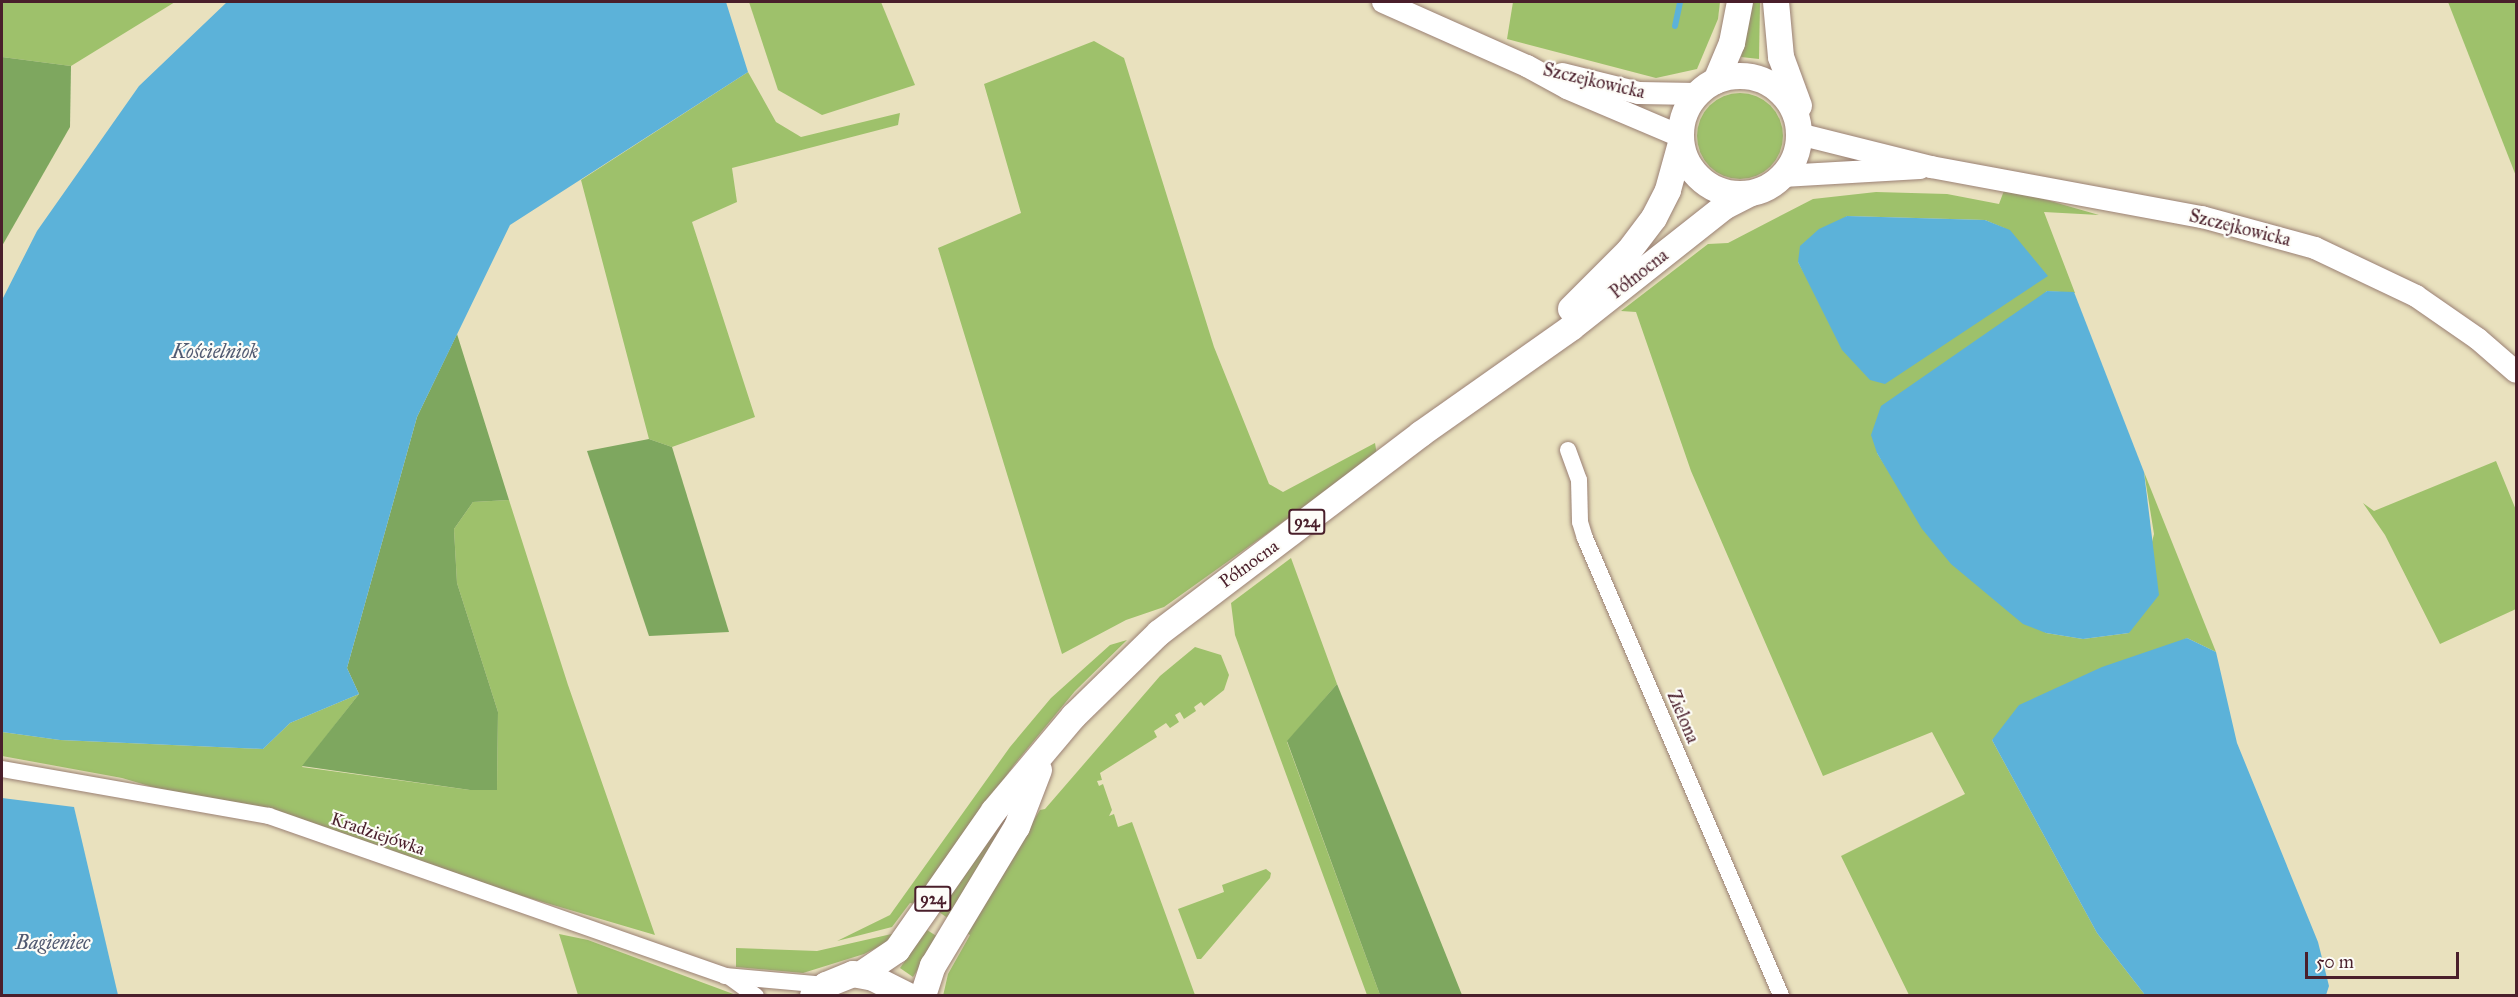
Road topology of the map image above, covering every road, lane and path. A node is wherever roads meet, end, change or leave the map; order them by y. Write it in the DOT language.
graph roads {
  1 [pos="1383,2"];
  2 [pos="1740,2"];
  3 [pos="1776,2"];
  4 [pos="1527,66"];
  5 [pos="1706,88"];
  6 [pos="1799,134"];
  7 [pos="1680,139"];
  8 [pos="1931,167"];
  9 [pos="1783,176"];
  10 [pos="1749,194"];
  11 [pos="1529,354"];
  12 [pos="2517,372"];
  13 [pos="1568,450"];
  14 [pos="1046,751"];
  15 [pos="2,769"];
  16 [pos="860,975"];
  17 [pos="731,978"];
  18 [pos="819,990"];
  19 [pos="756,996"];
  20 [pos="908,996"];
  21 [pos="923,996"];
  22 [pos="1781,996"];
  1 -- 4 [label="street, Szczejkowicka"];
  2 -- 5 [label="main road"];
  3 -- 6 [label="main road"];
  4 -- 5 [label="street, Szczejkowicka"];
  4 -- 7 [label="street, Szczejkowicka"];
  5 -- 6 [label="main road"];
  5 -- 7 [label="main road, 924"];
  6 -- 8 [label="street, Szczejkowicka"];
  6 -- 9 [label="main road"];
  7 -- 10 [label="main road"];
  7 -- 11 [label="main road, Północna / 924"];
  8 -- 9 [label="street, Szczejkowicka"];
  8 -- 12 [label="street, Szczejkowicka"];
  9 -- 10 [label="main road, 924"];
  10 -- 11 [label="main road, Północna / 924"];
  11 -- 14 [label="main road, Północna / 924"];
  13 -- 22 [label="street, Zielona"];
  14 -- 16 [label="main road, Północna / 924"];
  14 -- 21 [label="main road, Północna / 924"];
  15 -- 17 [label="street, Kradziejówka"];
  16 -- 18 [label="main road, 924"];
  16 -- 20 [label="main road"];
  17 -- 18 [label="street, Kradziejówka"];
  17 -- 19 [label="street, Kradziejówka"];
}
